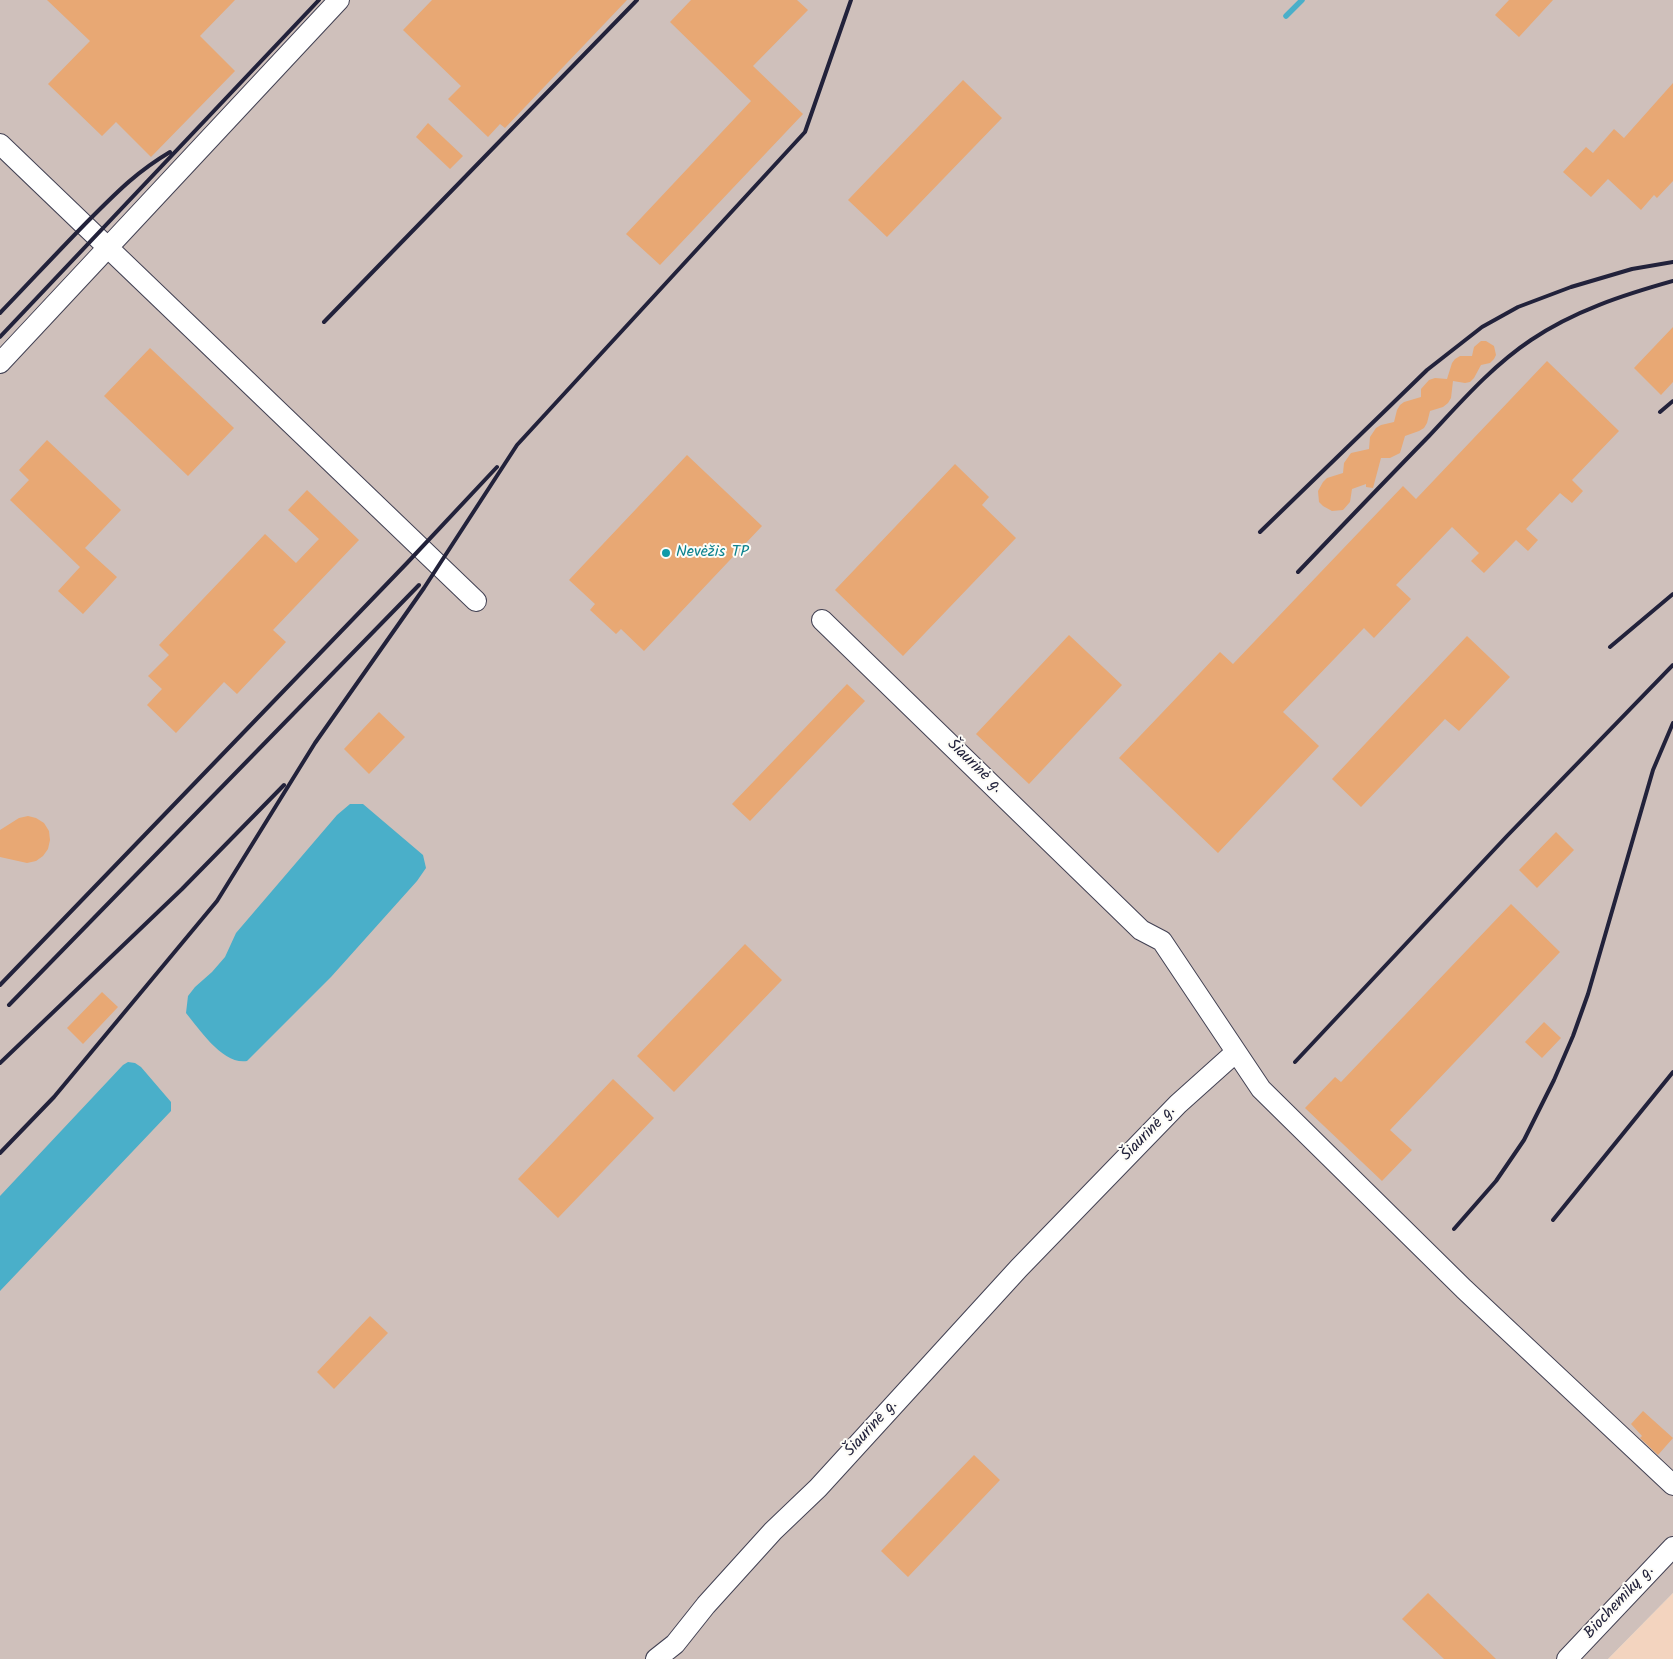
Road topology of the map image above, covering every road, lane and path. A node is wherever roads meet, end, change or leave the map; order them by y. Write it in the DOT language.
graph roads {
  1 [pos="339,0"];
  2 [pos="0,144"];
  3 [pos="108,247"];
  4 [pos="0,363"];
  5 [pos="476,601"];
  6 [pos="822,620"];
  7 [pos="1236,1052"];
  8 [pos="1673,1485"];
  9 [pos="1673,1547"];
  10 [pos="656,1659"];
  11 [pos="1567,1659"];
  1 -- 3 [label="street"];
  2 -- 3 [label="street"];
  3 -- 4 [label="street"];
  3 -- 5 [label="street"];
  6 -- 7 [label="street, Šiaurinė g."];
  7 -- 8 [label="street"];
  7 -- 10 [label="street, Šiaurinė g."];
  9 -- 11 [label="street, Biochemikų g."];
}
